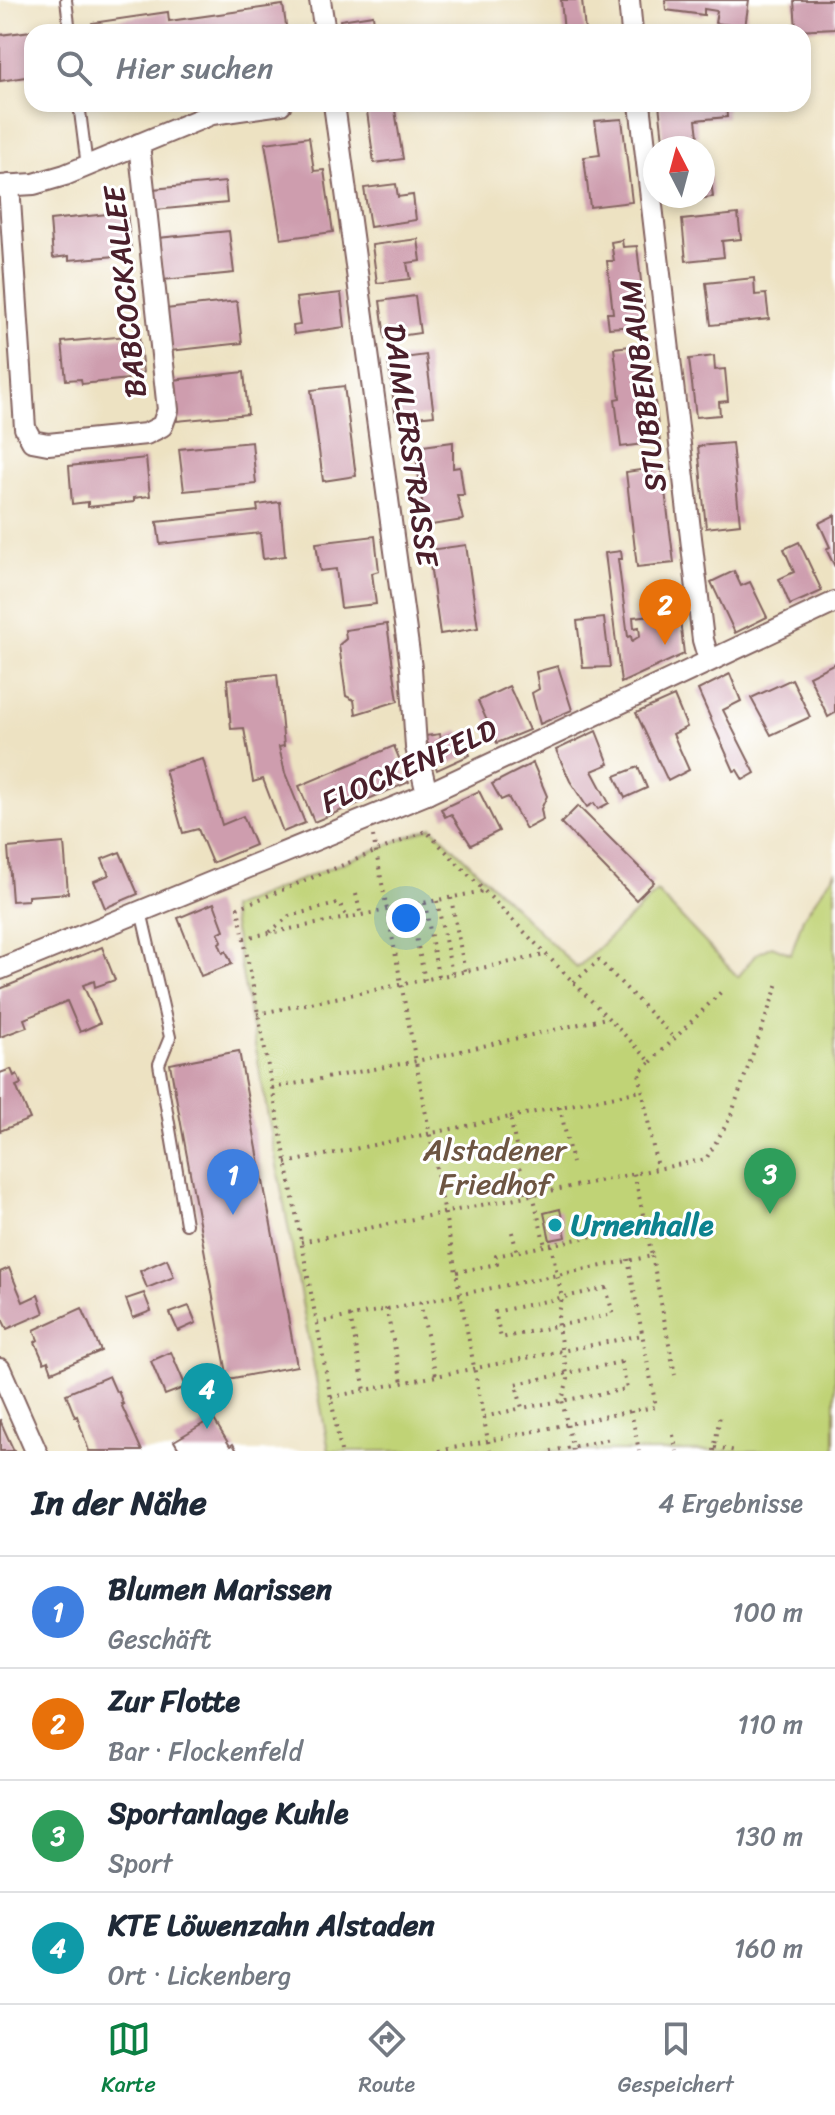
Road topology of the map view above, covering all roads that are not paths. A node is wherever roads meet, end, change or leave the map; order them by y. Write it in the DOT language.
graph roads {
  1 [pos="66,0"];
  2 [pos="320,0"];
  3 [pos="629,0"];
  4 [pos="69,24"];
  5 [pos="324,24"];
  6 [pos="631,24"];
  7 [pos="80,112"];
  8 [pos="226,112"];
  9 [pos="335,112"];
  10 [pos="641,112"];
  11 [pos="139,144"];
  12 [pos="87,166"];
  13 [pos="4,186"];
  14 [pos="835,602"];
  15 [pos="709,660"];
  16 [pos="427,794"];
  17 [pos="141,911"];
  18 [pos="0,969"];
  19 [pos="186,1224"];
  20 [pos="0,1369"];
  21 [pos="36,1451"];
  1 -- 4 [label="lane"];
  2 -- 5 [label="street"];
  3 -- 6 [label="street"];
  7 -- 12 [label="lane"];
  8 -- 11 [label="street, BABCOCKALLEE"];
  9 -- 16 [label="street, DAIMLERSTRASSE"];
  10 -- 15 [label="street, STUBBENBAUM"];
  11 -- 12 [label="street, BABCOCKALLEE"];
  11 -- 13 [label="street, BABCOCKALLEE"];
  12 -- 13 [label="street, BABCOCKALLEE"];
  14 -- 15 [label="street, FLOCKENFELD"];
  15 -- 16 [label="street, FLOCKENFELD"];
  16 -- 17 [label="street, FLOCKENFELD"];
  17 -- 18 [label="street, FLOCKENFELD"];
  17 -- 19 [label="lane"];
  20 -- 21 [label="street"];
}
